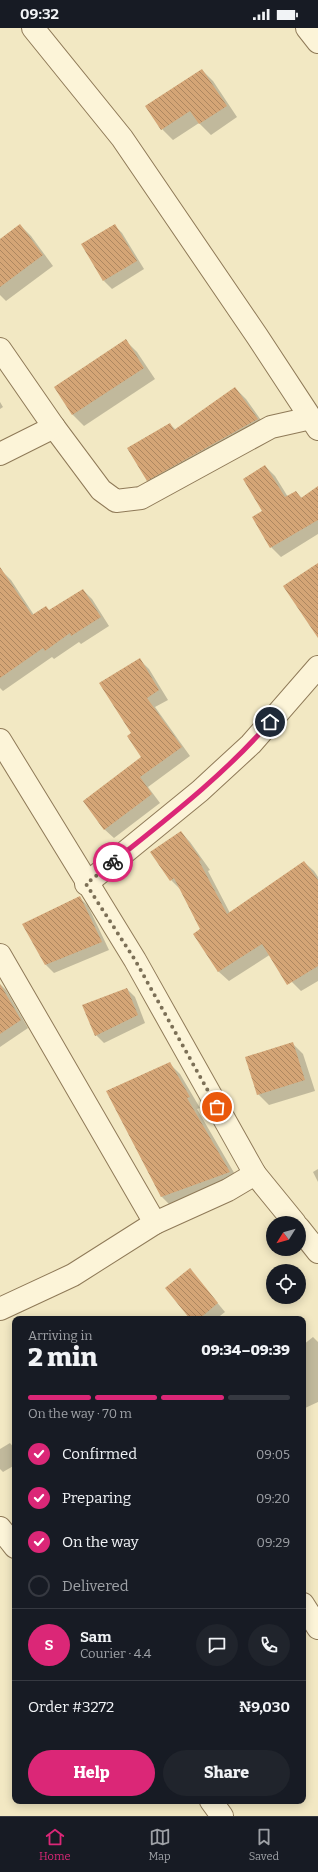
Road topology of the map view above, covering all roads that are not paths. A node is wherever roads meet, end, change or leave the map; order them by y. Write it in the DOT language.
graph roads {
  1 [pos="33,28"];
  2 [pos="308,28"];
  3 [pos="318,42"];
  4 [pos="0,349"];
  5 [pos="314,423"];
  6 [pos="54,427"];
  7 [pos="0,454"];
  8 [pos="318,667"];
  9 [pos="0,740"];
  10 [pos="6,762"];
  11 [pos="86,884"];
  12 [pos="0,955"];
  13 [pos="255,1174"];
  14 [pos="289,1216"];
  15 [pos="155,1223"];
  16 [pos="306,1237"];
  17 [pos="318,1252"];
  18 [pos="0,1309"];
  19 [pos="0,1528"];
  20 [pos="12,1543"];
  21 [pos="306,1609"];
  22 [pos="318,1628"];
  23 [pos="213,1804"];
  24 [pos="222,1816"];
  1 -- 5 [label="street"];
  2 -- 3 [label="street"];
  4 -- 6 [label="street"];
  5 -- 6 [label="street"];
  6 -- 7 [label="street"];
  8 -- 11 [label="street"];
  9 -- 10 [label="street"];
  10 -- 11 [label="street"];
  11 -- 13 [label="street"];
  12 -- 15 [label="street"];
  13 -- 14 [label="street"];
  13 -- 15 [label="street"];
  15 -- 18 [label="street"];
  16 -- 17 [label="street"];
  19 -- 20 [label="street"];
  21 -- 22 [label="street"];
  23 -- 24 [label="street"];
}
